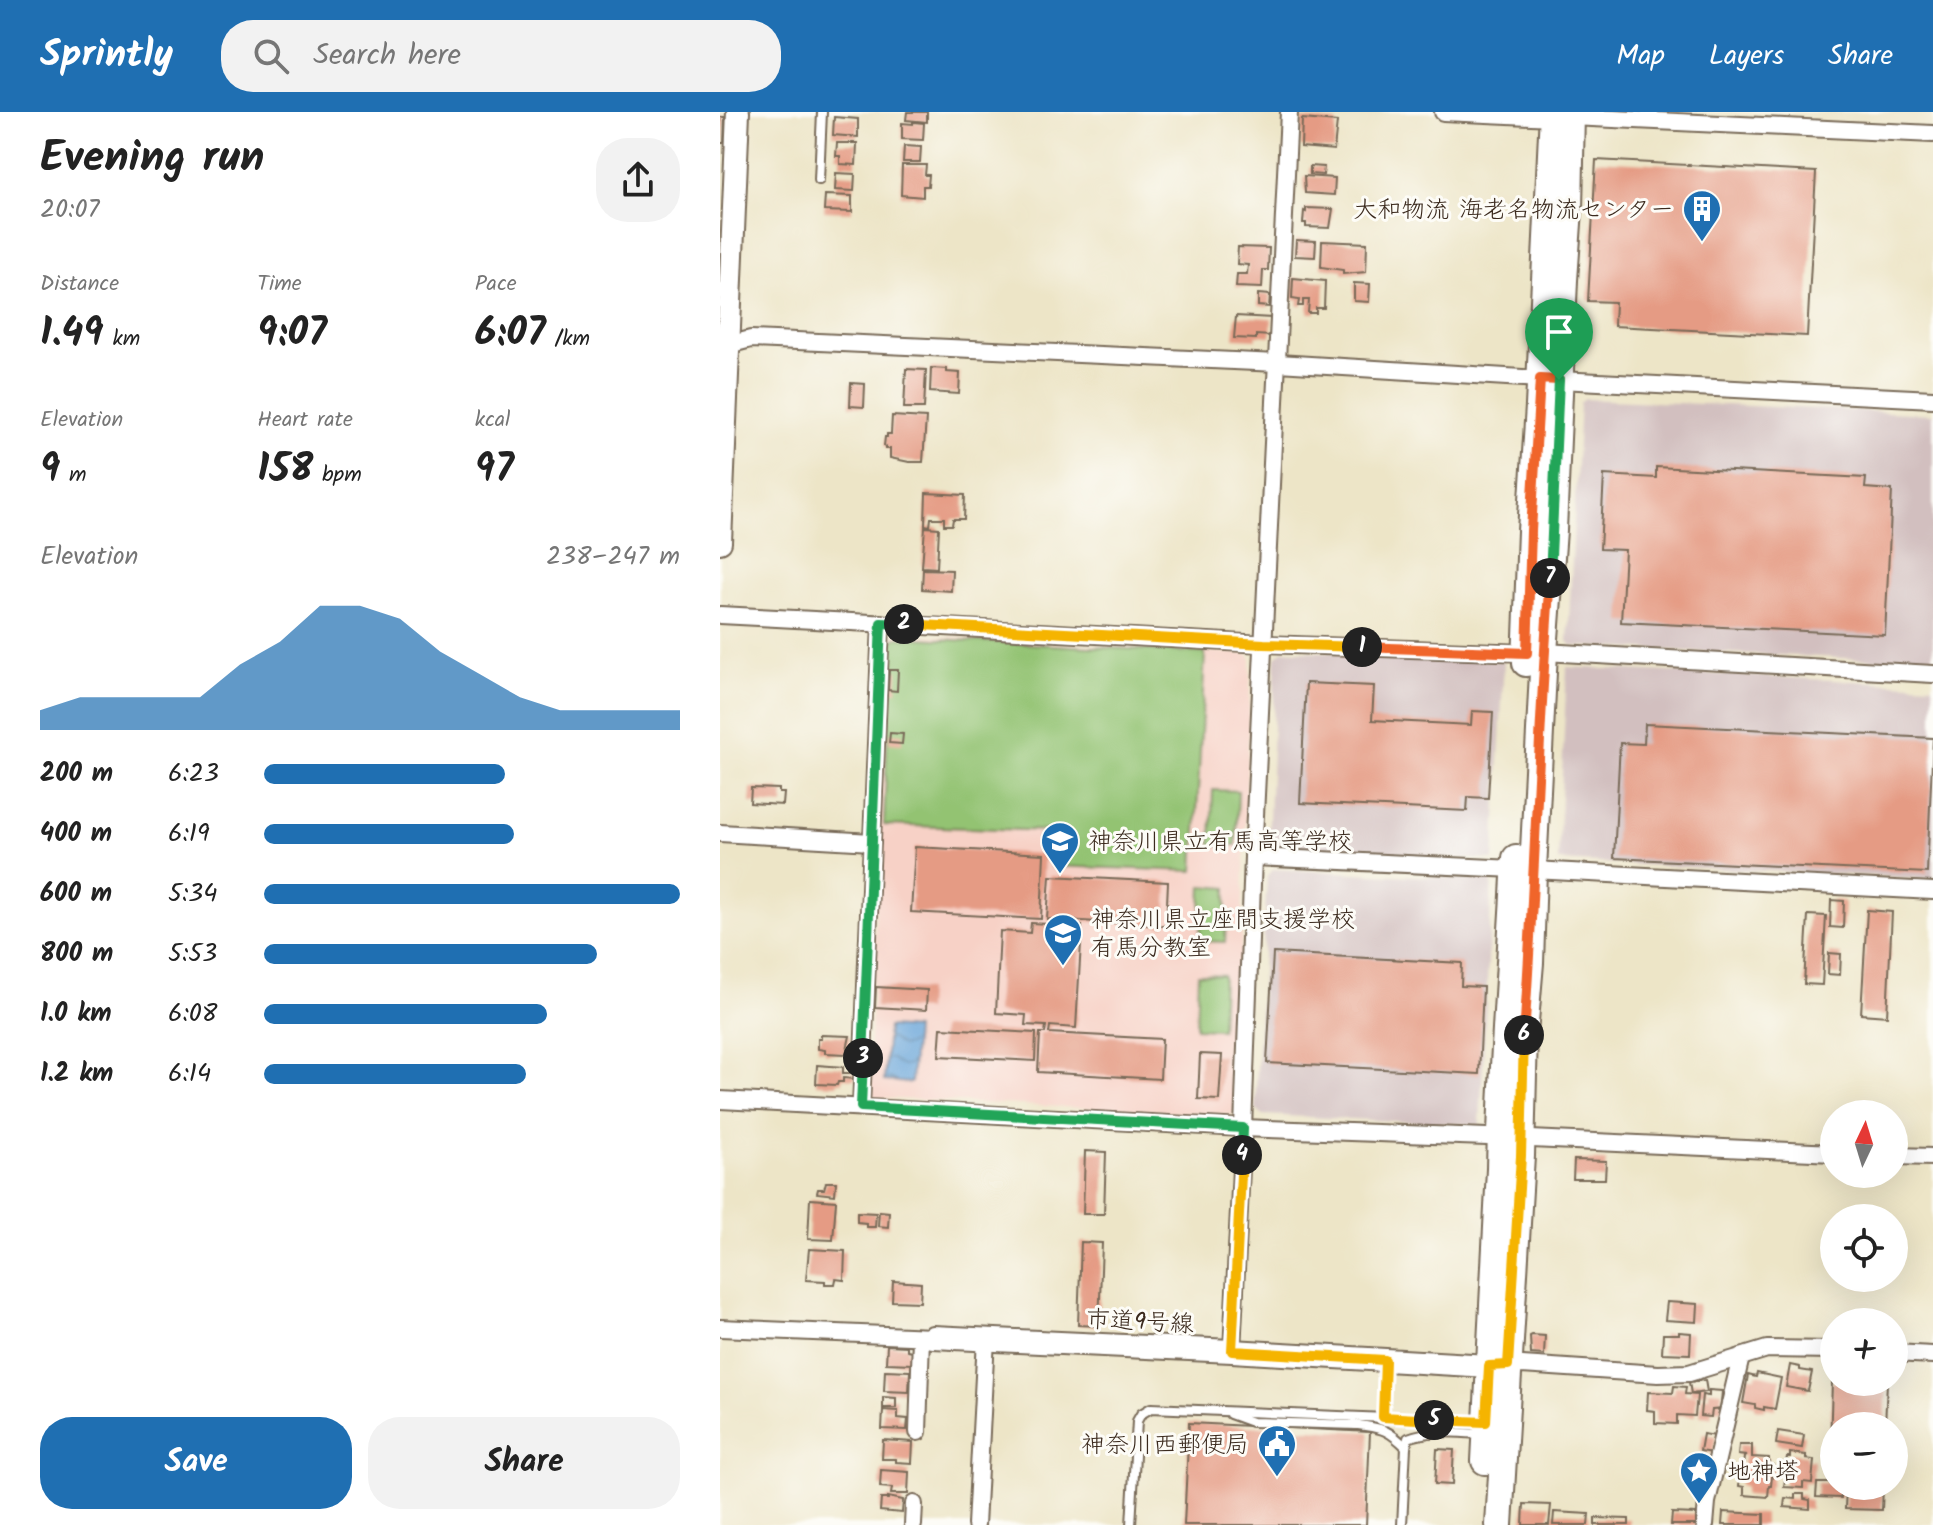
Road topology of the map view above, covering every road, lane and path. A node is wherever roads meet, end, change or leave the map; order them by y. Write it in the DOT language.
graph roads {
  1 [pos="738,112"];
  2 [pos="822,112"];
  3 [pos="1289,112"];
  4 [pos="1443,112"];
  5 [pos="1562,115"];
  6 [pos="1933,134"];
  7 [pos="819,180"];
  8 [pos="724,345"];
  9 [pos="1278,363"];
  10 [pos="1550,380"];
  11 [pos="1933,399"];
  12 [pos="720,542"];
  13 [pos="720,615"];
  14 [pos="881,623"];
  15 [pos="1264,644"];
  16 [pos="1535,652"];
  17 [pos="1933,674"];
  18 [pos="720,833"];
  19 [pos="872,842"];
  20 [pos="1253,857"];
  21 [pos="1533,870"];
  22 [pos="1933,891"];
  23 [pos="720,1100"];
  24 [pos="861,1107"];
  25 [pos="1243,1128"];
  26 [pos="1511,1138"];
  27 [pos="1820,1152"];
  28 [pos="1908,1156"];
  29 [pos="1933,1157"];
  30 [pos="720,1328"];
  31 [pos="927,1337"];
  32 [pos="986,1339"];
  33 [pos="1820,1349"];
  34 [pos="1232,1351"];
  35 [pos="1908,1354"];
  36 [pos="1933,1355"];
  37 [pos="1741,1357"];
  38 [pos="1385,1360"];
  39 [pos="1498,1366"];
  40 [pos="1213,1410"];
  41 [pos="1326,1415"];
  42 [pos="1383,1417"];
  43 [pos="1358,1425"];
  44 [pos="1486,1428"];
  45 [pos="918,1432"];
  46 [pos="1406,1447"];
  47 [pos="914,1504"];
  48 [pos="913,1525"];
  49 [pos="976,1525"];
  50 [pos="1131,1525"];
  51 [pos="1402,1525"];
  52 [pos="1482,1525"];
  53 [pos="1499,1525"];
  54 [pos="1705,1525"];
  1 -- 8 [label="street"];
  2 -- 7 [label="lane"];
  3 -- 9 [label="street"];
  4 -- 5 [label="street"];
  5 -- 6 [label="street"];
  5 -- 10 [label="main road"];
  8 -- 9 [label="street"];
  8 -- 12 [label="street"];
  9 -- 10 [label="street"];
  9 -- 15 [label="street"];
  10 -- 11 [label="street"];
  10 -- 16 [label="main road"];
  13 -- 14 [label="street"];
  14 -- 15 [label="street"];
  14 -- 19 [label="street"];
  15 -- 16 [label="street"];
  15 -- 20 [label="street"];
  16 -- 17 [label="street"];
  16 -- 21 [label="main road"];
  18 -- 19 [label="street"];
  19 -- 24 [label="street"];
  20 -- 21 [label="street"];
  20 -- 25 [label="street"];
  21 -- 22 [label="street"];
  21 -- 26 [label="main road"];
  23 -- 24 [label="street"];
  24 -- 25 [label="street"];
  25 -- 26 [label="street"];
  25 -- 34 [label="street"];
  26 -- 27 [label="street"];
  26 -- 39 [label="main road"];
  28 -- 29 [label="street"];
  30 -- 31 [label="street"];
  31 -- 32 [label="street, 市道9号線"];
  31 -- 45 [label="street"];
  32 -- 34 [label="street, 市道9号線"];
  32 -- 49 [label="street"];
  33 -- 37 [label="street"];
  34 -- 38 [label="street, 市道9号線"];
  35 -- 36 [label="street"];
  37 -- 39 [label="street"];
  37 -- 54 [label="street"];
  38 -- 39 [label="street, 市道9号線"];
  38 -- 42 [label="lane"];
  39 -- 44 [label="main road"];
  39 -- 53 [label="main road"];
  40 -- 41 [label="lane"];
  40 -- 43 [label="lane"];
  40 -- 50 [label="lane"];
  41 -- 42 [label="lane"];
  41 -- 43 [label="lane"];
  42 -- 44 [label="lane"];
  43 -- 46 [label="lane"];
  44 -- 46 [label="lane"];
  44 -- 52 [label="main road"];
  46 -- 51 [label="lane"];
  47 -- 48 [label="street"];
}
